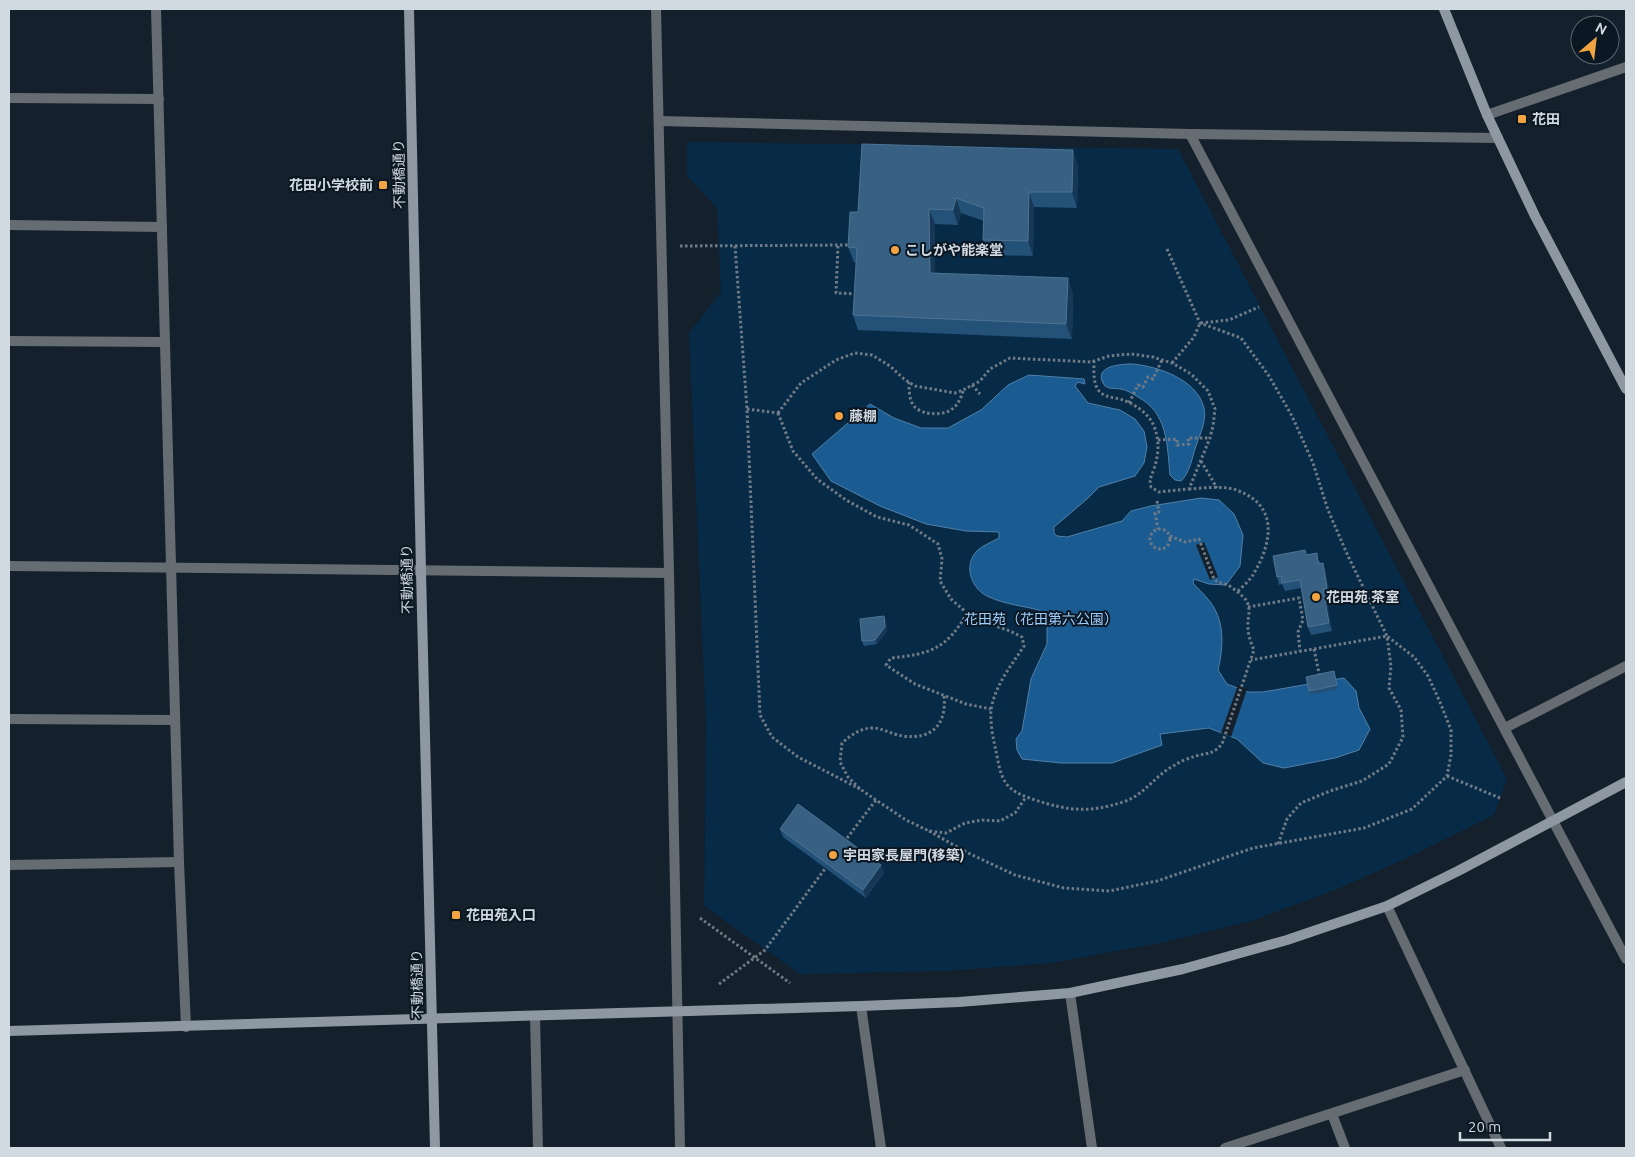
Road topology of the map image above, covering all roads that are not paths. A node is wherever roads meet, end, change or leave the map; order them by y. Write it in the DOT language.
graph roads {
  1 [pos="156,9"];
  2 [pos="409,9"];
  3 [pos="656,9"];
  4 [pos="1444,9"];
  5 [pos="1626,67"];
  6 [pos="9,98"];
  7 [pos="159,99"];
  8 [pos="1487,115"];
  9 [pos="659,122"];
  10 [pos="1190,134"];
  11 [pos="1498,138"];
  12 [pos="9,225"];
  13 [pos="162,227"];
  14 [pos="9,341"];
  15 [pos="165,342"];
  16 [pos="1626,389"];
  17 [pos="9,566"];
  18 [pos="171,568"];
  19 [pos="420,570"];
  20 [pos="670,573"];
  21 [pos="1626,666"];
  22 [pos="9,719"];
  23 [pos="175,720"];
  24 [pos="1505,728"];
  25 [pos="1626,782"];
  26 [pos="1554,821"];
  27 [pos="179,862"];
  28 [pos="9,866"];
  29 [pos="1387,906"];
  30 [pos="1626,959"];
  31 [pos="1070,993"];
  32 [pos="861,1006"];
  33 [pos="677,1012"];
  34 [pos="535,1016"];
  35 [pos="432,1019"];
  36 [pos="186,1027"];
  37 [pos="9,1031"];
  38 [pos="1465,1070"];
  39 [pos="1332,1114"];
  40 [pos="435,1148"];
  41 [pos="538,1148"];
  42 [pos="680,1148"];
  43 [pos="881,1148"];
  44 [pos="1092,1148"];
  45 [pos="1225,1148"];
  46 [pos="1345,1148"];
  47 [pos="1501,1148"];
  1 -- 7 [label="street"];
  2 -- 19 [label="street, 不動橋通り"];
  3 -- 9 [label="street"];
  4 -- 8 [label="street"];
  5 -- 8 [label="street"];
  6 -- 7 [label="street"];
  7 -- 13 [label="street"];
  8 -- 11 [label="street"];
  9 -- 10 [label="street"];
  9 -- 20 [label="street"];
  10 -- 11 [label="street"];
  10 -- 24 [label="street"];
  11 -- 16 [label="street"];
  12 -- 13 [label="street"];
  13 -- 15 [label="street"];
  14 -- 15 [label="street"];
  15 -- 18 [label="street"];
  17 -- 18 [label="street"];
  18 -- 19 [label="street"];
  18 -- 23 [label="street"];
  19 -- 20 [label="street"];
  19 -- 35 [label="street, 不動橋通り"];
  20 -- 33 [label="street"];
  21 -- 24 [label="street"];
  22 -- 23 [label="street"];
  23 -- 27 [label="street"];
  24 -- 26 [label="street"];
  25 -- 26 [label="street"];
  26 -- 29 [label="street"];
  26 -- 30 [label="street"];
  27 -- 28 [label="street"];
  27 -- 36 [label="street"];
  29 -- 31 [label="street"];
  29 -- 38 [label="street"];
  31 -- 32 [label="street"];
  31 -- 44 [label="street"];
  32 -- 33 [label="street"];
  32 -- 43 [label="street"];
  33 -- 34 [label="street"];
  33 -- 42 [label="street"];
  34 -- 35 [label="street"];
  34 -- 41 [label="street"];
  35 -- 36 [label="street"];
  35 -- 40 [label="street, 不動橋通り"];
  36 -- 37 [label="street"];
  38 -- 39 [label="street"];
  38 -- 47 [label="street"];
  39 -- 45 [label="street"];
  39 -- 46 [label="street"];
}
